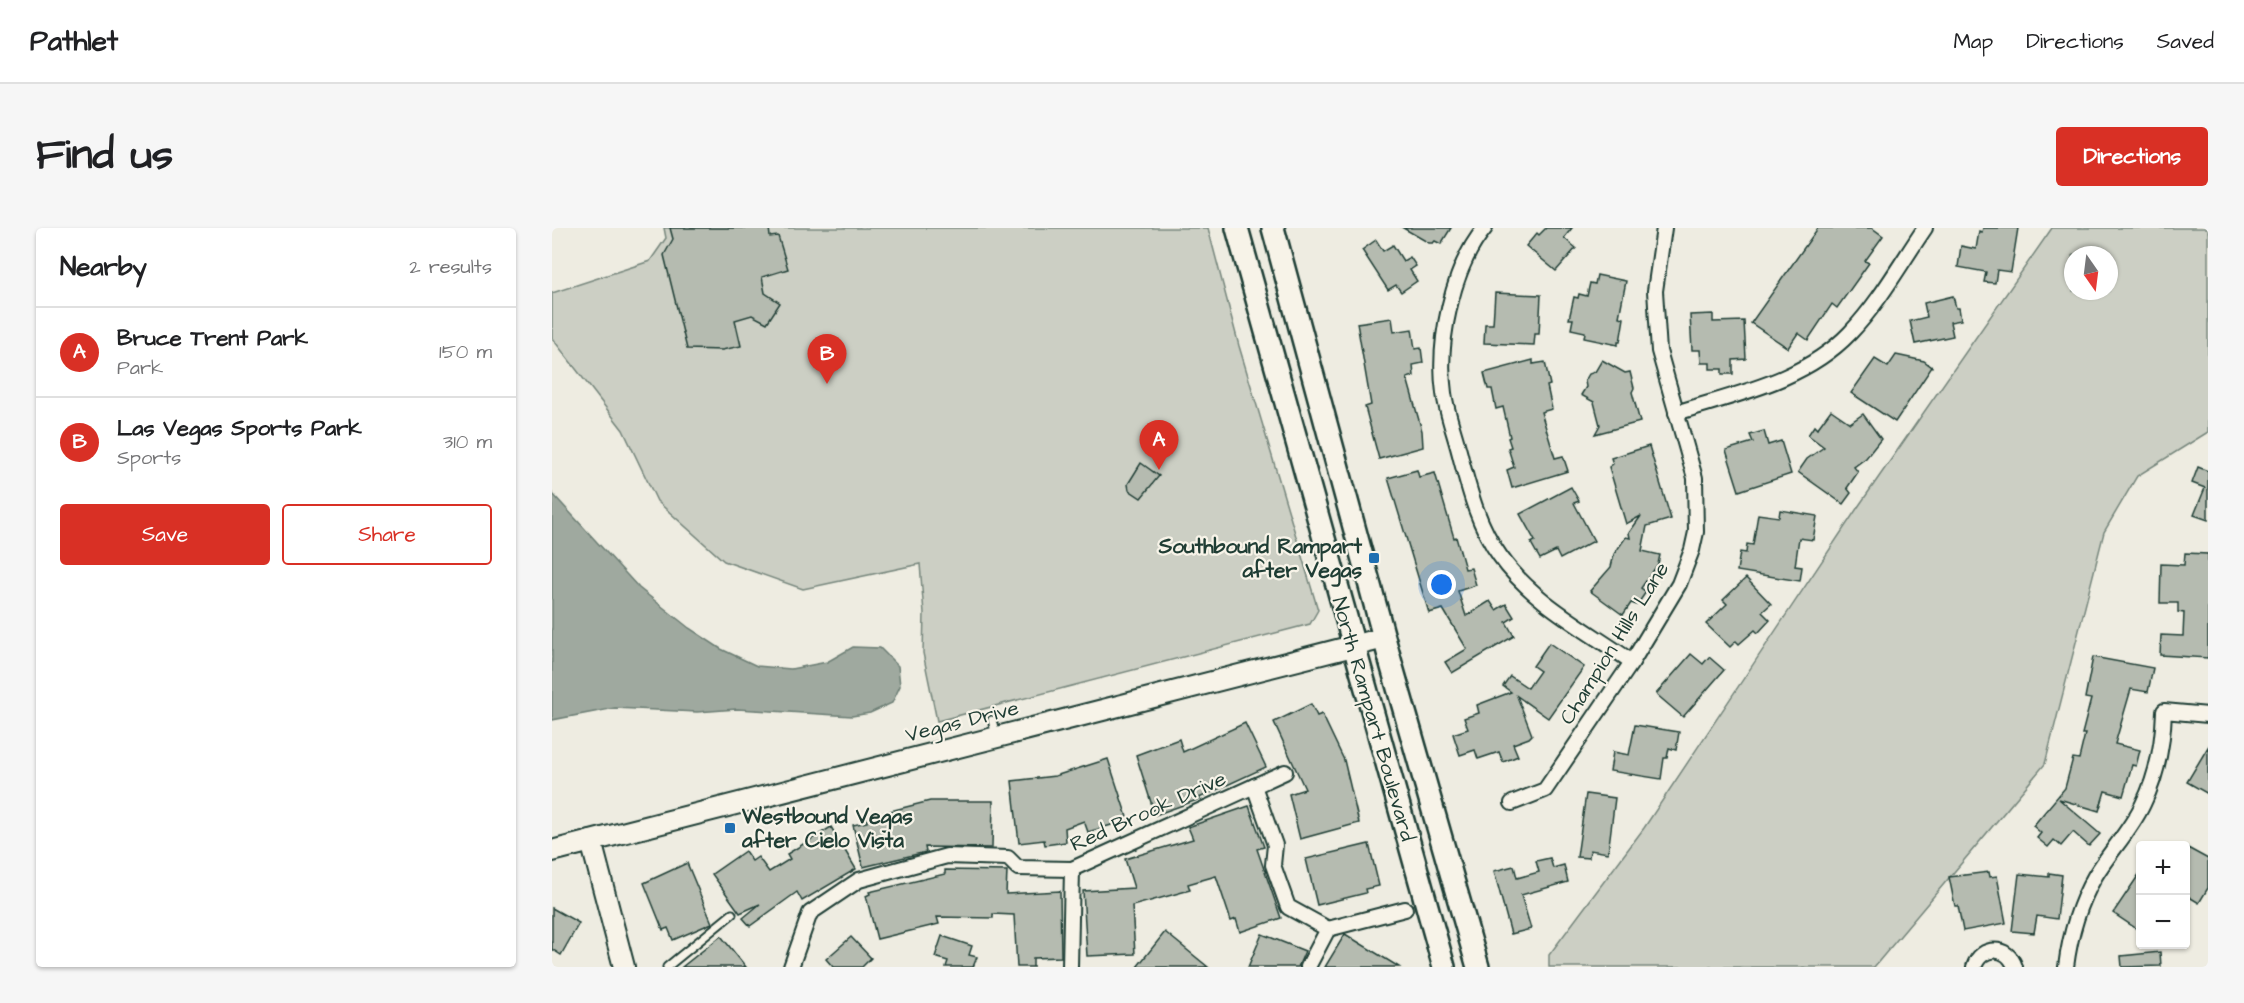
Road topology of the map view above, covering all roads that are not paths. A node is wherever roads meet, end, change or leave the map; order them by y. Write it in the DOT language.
graph roads {
  1 [pos="1237,228"];
  2 [pos="1273,228"];
  3 [pos="1485,228"];
  4 [pos="1664,228"];
  5 [pos="1925,228"];
  6 [pos="1676,413"];
  7 [pos="1384,638"];
  8 [pos="1352,646"];
  9 [pos="1632,662"];
  10 [pos="2208,715"];
  11 [pos="1285,772"];
  12 [pos="1254,786"];
  13 [pos="1512,803"];
  14 [pos="591,841"];
  15 [pos="552,851"];
  16 [pos="1072,869"];
  17 [pos="1416,907"];
  18 [pos="732,914"];
  19 [pos="1328,929"];
  20 [pos="624,967"];
  21 [pos="667,967"];
  22 [pos="791,967"];
  23 [pos="1070,967"];
  24 [pos="1308,967"];
  25 [pos="1444,967"];
  26 [pos="1478,967"];
  27 [pos="1974,967"];
  28 [pos="2016,967"];
  29 [pos="2066,967"];
  1 -- 8 [label="main road, North Rampart Boulevard"];
  2 -- 7 [label="main road, North Rampart Boulevard"];
  3 -- 9 [label="street"];
  4 -- 6 [label="street, Champion Hills Lane"];
  5 -- 6 [label="street"];
  6 -- 9 [label="street, Champion Hills Lane"];
  7 -- 8 [label="main road, Vegas Drive"];
  7 -- 26 [label="main road, North Rampart Boulevard"];
  8 -- 14 [label="main road, Vegas Drive"];
  8 -- 17 [label="main road, North Rampart Boulevard"];
  9 -- 13 [label="street, Champion Hills Lane"];
  10 -- 29 [label="street"];
  11 -- 12 [label="street, Red Brook Drive"];
  12 -- 16 [label="street, Red Brook Drive"];
  12 -- 19 [label="street"];
  14 -- 15 [label="main road, Vegas Drive"];
  14 -- 20 [label="main road"];
  16 -- 22 [label="street, Red Brook Drive"];
  16 -- 23 [label="street"];
  17 -- 19 [label="street"];
  17 -- 25 [label="main road, North Rampart Boulevard"];
  18 -- 21 [label="lane"];
  19 -- 24 [label="street"];
  27 -- 28 [label="street"];
}
